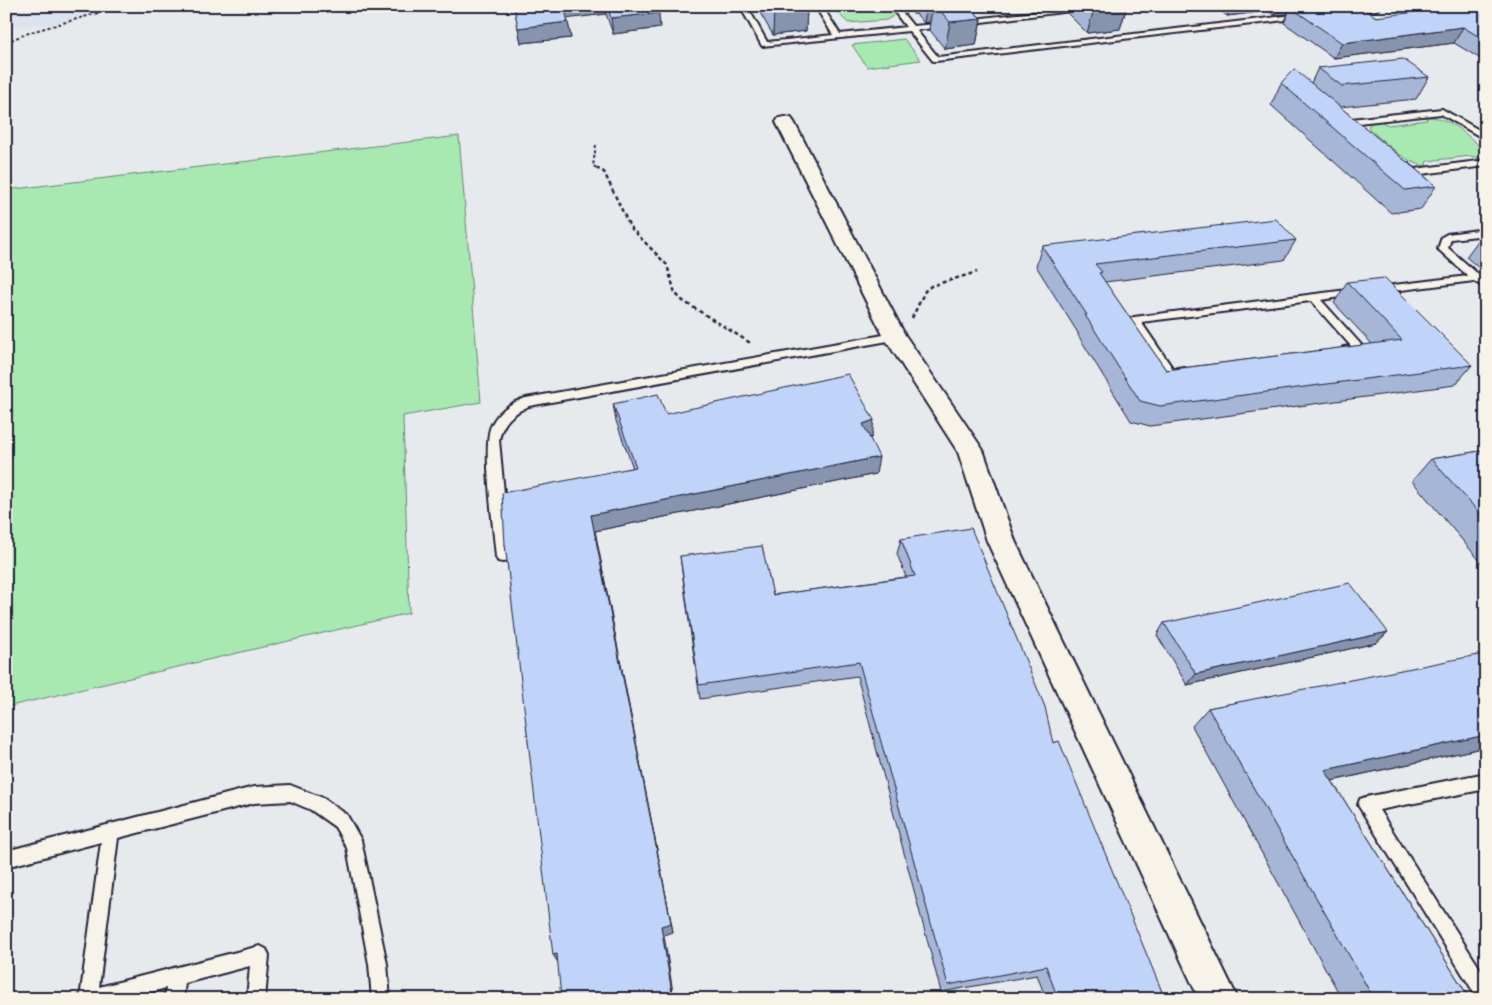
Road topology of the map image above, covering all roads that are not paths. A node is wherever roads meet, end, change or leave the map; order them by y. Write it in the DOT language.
graph roads {
  1 [pos="743,6"];
  2 [pos="818,6"];
  3 [pos="893,6"];
  4 [pos="1109,6"];
  5 [pos="1374,6"];
  6 [pos="973,11"];
  7 [pos="1336,12"];
  8 [pos="1307,16"];
  9 [pos="982,21"];
  10 [pos="958,23"];
  11 [pos="949,24"];
  12 [pos="911,29"];
  13 [pos="838,37"];
  14 [pos="785,122"];
  15 [pos="1364,133"];
  16 [pos="1486,138"];
  17 [pos="1399,161"];
  18 [pos="1486,164"];
  19 [pos="1486,232"];
  20 [pos="1476,278"];
  21 [pos="1486,286"];
  22 [pos="1313,297"];
  23 [pos="895,336"];
  24 [pos="1340,351"];
  25 [pos="1199,369"];
  26 [pos="503,557"];
  27 [pos="1486,781"];
  28 [pos="111,831"];
  29 [pos="6,859"];
  30 [pos="178,976"];
  31 [pos="113,995"];
  32 [pos="1486,995"];
  33 [pos="174,999"];
  34 [pos="256,999"];
  35 [pos="381,999"];
  36 [pos="1219,999"];
  1 -- 13 [label="lane"];
  2 -- 13 [label="lane"];
  3 -- 12 [label="lane"];
  4 -- 9 [label="lane"];
  5 -- 7 [label="lane"];
  6 -- 9 [label="lane"];
  8 -- 12 [label="lane"];
  9 -- 10 [label="lane"];
  11 -- 12 [label="lane"];
  12 -- 13 [label="lane"];
  14 -- 23 [label="street"];
  15 -- 16 [label="lane"];
  17 -- 18 [label="lane"];
  19 -- 20 [label="lane"];
  20 -- 21 [label="lane"];
  20 -- 22 [label="lane"];
  22 -- 24 [label="lane"];
  22 -- 25 [label="lane"];
  23 -- 26 [label="lane"];
  23 -- 36 [label="street"];
  27 -- 32 [label="lane"];
  28 -- 29 [label="lane"];
  28 -- 31 [label="lane"];
  28 -- 35 [label="lane"];
  30 -- 31 [label="lane"];
  30 -- 33 [label="lane"];
  30 -- 34 [label="lane"];
}
